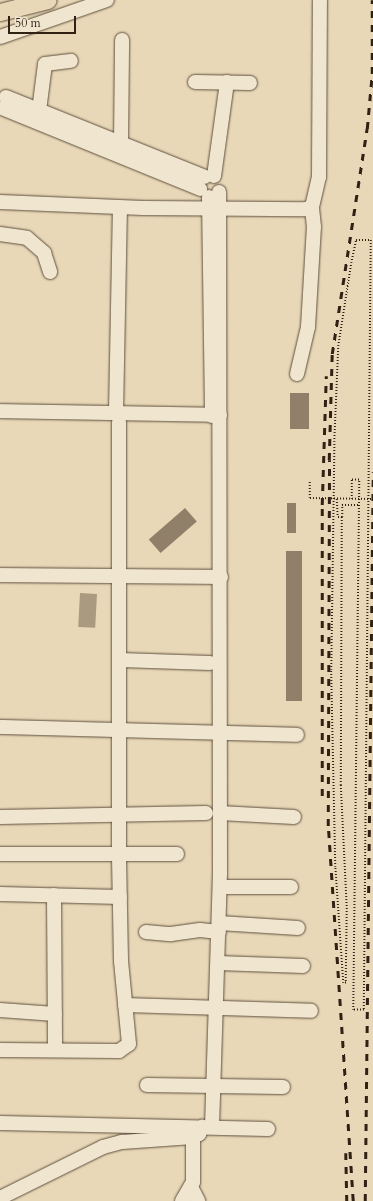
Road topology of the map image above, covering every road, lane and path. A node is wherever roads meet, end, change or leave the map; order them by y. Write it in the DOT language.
graph roads {
  1 [pos="22,0"];
  2 [pos="47,0"];
  3 [pos="107,0"];
  4 [pos="320,0"];
  5 [pos="0,6"];
  6 [pos="0,12"];
  7 [pos="0,37"];
  8 [pos="122,40"];
  9 [pos="71,61"];
  10 [pos="195,82"];
  11 [pos="227,82"];
  12 [pos="250,82"];
  13 [pos="2,101"];
  14 [pos="39,111"];
  15 [pos="121,143"];
  16 [pos="211,192"];
  17 [pos="0,202"];
  18 [pos="312,207"];
  19 [pos="120,208"];
  20 [pos="0,221"];
  21 [pos="0,235"];
  22 [pos="50,272"];
  23 [pos="298,374"];
  24 [pos="0,416"];
  25 [pos="118,418"];
  26 [pos="216,420"];
  27 [pos="310,482"];
  28 [pos="352,498"];
  29 [pos="338,499"];
  30 [pos="373,499"];
  31 [pos="358,505"];
  32 [pos="342,517"];
  33 [pos="0,575"];
  34 [pos="121,576"];
  35 [pos="221,577"];
  36 [pos="120,660"];
  37 [pos="210,663"];
  38 [pos="0,728"];
  39 [pos="119,730"];
  40 [pos="220,734"];
  41 [pos="298,735"];
  42 [pos="213,813"];
  43 [pos="119,816"];
  44 [pos="0,817"];
  45 [pos="294,817"];
  46 [pos="0,854"];
  47 [pos="177,854"];
  48 [pos="119,856"];
  49 [pos="220,886"];
  50 [pos="291,887"];
  51 [pos="0,894"];
  52 [pos="54,895"];
  53 [pos="120,897"];
  54 [pos="219,927"];
  55 [pos="298,928"];
  56 [pos="146,932"];
  57 [pos="218,963"];
  58 [pos="303,966"];
  59 [pos="125,1005"];
  60 [pos="217,1006"];
  61 [pos="0,1010"];
  62 [pos="311,1011"];
  63 [pos="55,1014"];
  64 [pos="0,1050"];
  65 [pos="55,1050"];
  66 [pos="147,1085"];
  67 [pos="215,1086"];
  68 [pos="283,1087"];
  69 [pos="0,1123"];
  70 [pos="268,1129"];
  71 [pos="202,1130"];
  72 [pos="191,1187"];
  73 [pos="0,1198"];
  74 [pos="182,1201"];
  75 [pos="198,1201"];
  1 -- 5 [label="street"];
  2 -- 6 [label="main road"];
  3 -- 7 [label="street"];
  4 -- 18 [label="street"];
  8 -- 15 [label="street"];
  9 -- 14 [label="street"];
  10 -- 11 [label="street"];
  11 -- 12 [label="street"];
  11 -- 16 [label="street"];
  13 -- 14 [label="street"];
  13 -- 16 [label="street"];
  14 -- 15 [label="street"];
  15 -- 16 [label="street"];
  16 -- 18 [label="street"];
  16 -- 19 [label="street"];
  16 -- 26 [label="street"];
  17 -- 19 [label="street"];
  18 -- 23 [label="street"];
  19 -- 25 [label="street"];
  20 -- 21 [label="street"];
  21 -- 22 [label="street"];
  24 -- 25 [label="street"];
  25 -- 26 [label="street"];
  25 -- 34 [label="street"];
  26 -- 35 [label="street"];
  27 -- 29 [label="path"];
  28 -- 29 [label="path"];
  28 -- 30 [label="path"];
  28 -- 31 [label="path"];
  29 -- 32 [label="path"];
  31 -- 32 [label="path"];
  31 -- 32 [label="path"];
  33 -- 34 [label="street"];
  34 -- 35 [label="street"];
  34 -- 36 [label="street"];
  35 -- 40 [label="street"];
  36 -- 37 [label="street"];
  36 -- 39 [label="street"];
  38 -- 39 [label="street"];
  39 -- 40 [label="street"];
  39 -- 43 [label="street"];
  40 -- 41 [label="street"];
  40 -- 42 [label="street"];
  42 -- 43 [label="street"];
  42 -- 45 [label="street"];
  42 -- 49 [label="street"];
  43 -- 44 [label="street"];
  43 -- 48 [label="street"];
  46 -- 48 [label="street"];
  47 -- 48 [label="street"];
  48 -- 53 [label="street"];
  49 -- 50 [label="street"];
  49 -- 54 [label="street"];
  51 -- 52 [label="street"];
  52 -- 53 [label="street"];
  52 -- 63 [label="street"];
  53 -- 59 [label="street"];
  54 -- 55 [label="street"];
  54 -- 56 [label="street"];
  54 -- 57 [label="street"];
  57 -- 58 [label="street"];
  57 -- 60 [label="street"];
  59 -- 60 [label="street"];
  59 -- 65 [label="street"];
  60 -- 62 [label="street"];
  60 -- 67 [label="street"];
  61 -- 63 [label="street"];
  63 -- 65 [label="street"];
  64 -- 65 [label="street"];
  66 -- 67 [label="street"];
  67 -- 68 [label="street"];
  67 -- 71 [label="street"];
  69 -- 71 [label="street"];
  70 -- 71 [label="street"];
  71 -- 72 [label="street"];
  71 -- 73 [label="street"];
  72 -- 74 [label="street"];
  72 -- 75 [label="street"];
}
